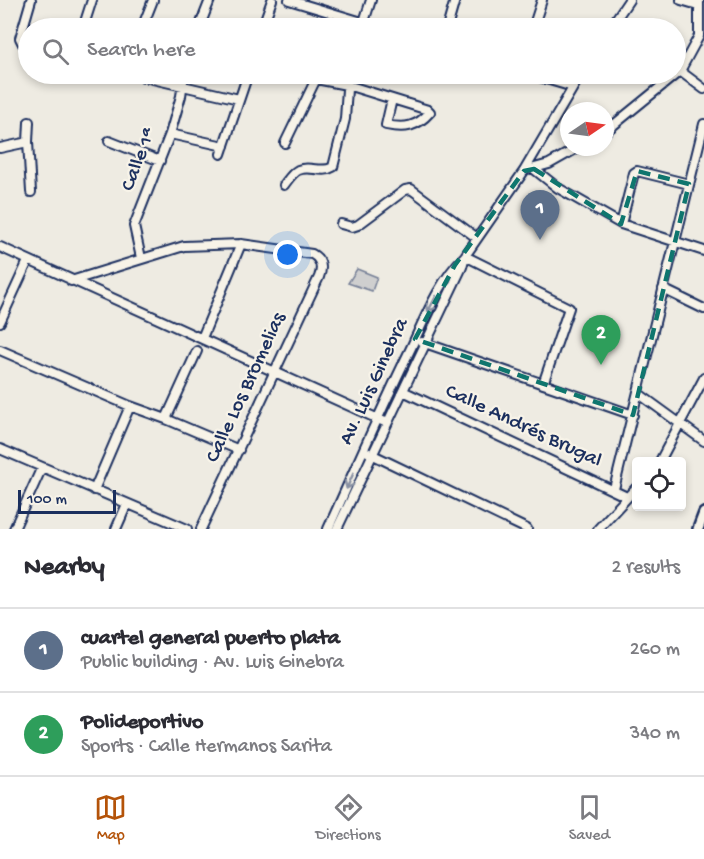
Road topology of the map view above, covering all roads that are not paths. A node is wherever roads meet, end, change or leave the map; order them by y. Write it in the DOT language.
graph roads {
  1 [pos="31,0"];
  2 [pos="92,0"];
  3 [pos="153,0"];
  4 [pos="210,0"];
  5 [pos="272,0"];
  6 [pos="289,0"];
  7 [pos="371,0"];
  8 [pos="456,0"];
  9 [pos="542,0"];
  10 [pos="620,0"];
  11 [pos="629,0"];
  12 [pos="681,0"];
  13 [pos="698,2"];
  14 [pos="617,17"];
  15 [pos="27,18"];
  16 [pos="86,18"];
  17 [pos="146,18"];
  18 [pos="203,18"];
  19 [pos="266,18"];
  20 [pos="340,18"];
  21 [pos="365,18"];
  22 [pos="450,18"];
  23 [pos="536,18"];
  24 [pos="701,37"];
  25 [pos="686,62"];
  26 [pos="686,75"];
  27 [pos="178,84"];
  28 [pos="244,84"];
  29 [pos="313,84"];
  30 [pos="342,84"];
  31 [pos="563,84"];
  32 [pos="575,84"];
  33 [pos="665,84"];
  34 [pos="183,85"];
  35 [pos="347,85"];
  36 [pos="573,87"];
  37 [pos="704,89"];
  38 [pos="239,99"];
  39 [pos="392,99"];
  40 [pos="29,122"];
  41 [pos="704,124"];
  42 [pos="614,125"];
  43 [pos="170,134"];
  44 [pos="109,141"];
  45 [pos="27,142"];
  46 [pos="285,143"];
  47 [pos="224,146"];
  48 [pos="0,148"];
  49 [pos="221,154"];
  50 [pos="563,156"];
  51 [pos="160,161"];
  52 [pos="534,169"];
  53 [pos="524,171"];
  54 [pos="689,184"];
  55 [pos="284,185"];
  56 [pos="31,192"];
  57 [pos="341,224"];
  58 [pos="621,224"];
  59 [pos="477,238"];
  60 [pos="674,242"];
  61 [pos="241,244"];
  62 [pos="0,247"];
  63 [pos="704,251"];
  64 [pos="465,256"];
  65 [pos="141,258"];
  66 [pos="27,261"];
  67 [pos="71,281"];
  68 [pos="663,289"];
  69 [pos="704,309"];
  70 [pos="0,322"];
  71 [pos="202,338"];
  72 [pos="415,339"];
  73 [pos="424,344"];
  74 [pos="0,350"];
  75 [pos="197,351"];
  76 [pos="274,370"];
  77 [pos="704,378"];
  78 [pos="543,384"];
  79 [pos="403,391"];
  80 [pos="638,393"];
  81 [pos="129,406"];
  82 [pos="633,415"];
  83 [pos="377,417"];
  84 [pos="166,419"];
  85 [pos="387,423"];
  86 [pos="681,423"];
  87 [pos="704,441"];
  88 [pos="0,448"];
  89 [pos="239,450"];
  90 [pos="364,450"];
  91 [pos="372,456"];
  92 [pos="663,457"];
  93 [pos="42,467"];
  94 [pos="614,489"];
  95 [pos="94,490"];
  96 [pos="632,492"];
  97 [pos="627,497"];
  98 [pos="128,504"];
  99 [pos="704,513"];
  100 [pos="14,529"];
  101 [pos="116,529"];
  102 [pos="188,529"];
  103 [pos="201,529"];
  104 [pos="328,529"];
  105 [pos="337,529"];
  106 [pos="527,529"];
  107 [pos="598,529"];
  108 [pos="698,529"];
  1 -- 15 [label="street"];
  2 -- 16 [label="street"];
  3 -- 17 [label="street"];
  4 -- 18 [label="street"];
  5 -- 19 [label="street"];
  6 -- 20 [label="street"];
  7 -- 21 [label="street"];
  8 -- 22 [label="street"];
  9 -- 23 [label="street"];
  10 -- 14 [label="street"];
  11 -- 14 [label="street"];
  12 -- 13 [label="street"];
  13 -- 24 [label="street"];
  24 -- 25 [label="street"];
  26 -- 37 [label="street"];
  27 -- 34 [label="street"];
  28 -- 38 [label="street"];
  29 -- 46 [label="street"];
  30 -- 35 [label="street"];
  31 -- 36 [label="street"];
  32 -- 36 [label="street, Av. Luis Ginebra"];
  33 -- 42 [label="street"];
  34 -- 38 [label="street"];
  34 -- 43 [label="street, Calle 1ª"];
  35 -- 39 [label="street"];
  35 -- 55 [label="street"];
  36 -- 53 [label="street, Av. Luis Ginebra"];
  38 -- 47 [label="street"];
  39 -- 39 [label="street"];
  40 -- 45 [label="street"];
  41 -- 54 [label="street"];
  43 -- 47 [label="street"];
  43 -- 51 [label="street, Calle 1ª"];
  44 -- 51 [label="street"];
  45 -- 48 [label="street"];
  45 -- 56 [label="street"];
  47 -- 49 [label="street"];
  50 -- 52 [label="street"];
  51 -- 65 [label="street, Calle 1ª"];
  52 -- 53 [label="street"];
  52 -- 58 [label="street"];
  53 -- 59 [label="street, Av. Luis Ginebra"];
  54 -- 58 [label="street"];
  54 -- 60 [label="street"];
  57 -- 59 [label="street"];
  58 -- 60 [label="street"];
  59 -- 64 [label="street, Av. Luis Ginebra"];
  60 -- 63 [label="street"];
  60 -- 68 [label="street"];
  61 -- 65 [label="street"];
  61 -- 71 [label="street"];
  61 -- 76 [label="street, Calle Los Bromelias"];
  62 -- 66 [label="street"];
  64 -- 72 [label="street, Av. Luis Ginebra, one-way"];
  64 -- 73 [label="street, Av. Luis Ginebra"];
  64 -- 78 [label="street"];
  65 -- 67 [label="street"];
  66 -- 67 [label="street"];
  66 -- 70 [label="street"];
  67 -- 71 [label="street"];
  68 -- 69 [label="street"];
  68 -- 80 [label="street"];
  71 -- 76 [label="street"];
  72 -- 73 [label="street"];
  72 -- 83 [label="street, Av. Luis Ginebra"];
  73 -- 78 [label="street"];
  73 -- 79 [label="street, Av. Luis Ginebra"];
  74 -- 81 [label="street"];
  75 -- 84 [label="street"];
  76 -- 83 [label="street"];
  76 -- 89 [label="street, Calle Los Bromelias"];
  77 -- 86 [label="street"];
  78 -- 82 [label="street"];
  79 -- 85 [label="street, Av. Luis Ginebra"];
  79 -- 94 [label="street, Calle Andrés Brugal"];
  80 -- 82 [label="street"];
  80 -- 86 [label="street"];
  81 -- 84 [label="street"];
  81 -- 95 [label="street"];
  82 -- 94 [label="street"];
  83 -- 85 [label="street"];
  83 -- 90 [label="street, Av. Luis Ginebra"];
  84 -- 89 [label="street"];
  85 -- 91 [label="street, Av. Luis Ginebra"];
  86 -- 87 [label="street"];
  86 -- 92 [label="street"];
  88 -- 93 [label="street"];
  89 -- 103 [label="street, Calle Los Bromelias"];
  90 -- 91 [label="street"];
  90 -- 104 [label="street, Av. Luis Ginebra, one-way"];
  91 -- 105 [label="street, Av. Luis Ginebra"];
  91 -- 106 [label="street"];
  93 -- 95 [label="street"];
  93 -- 100 [label="street"];
  94 -- 97 [label="street, Calle Andrés Brugal"];
  95 -- 98 [label="street"];
  96 -- 97 [label="street"];
  97 -- 107 [label="street"];
  98 -- 101 [label="street"];
  98 -- 102 [label="street"];
  99 -- 108 [label="main road"];
}
